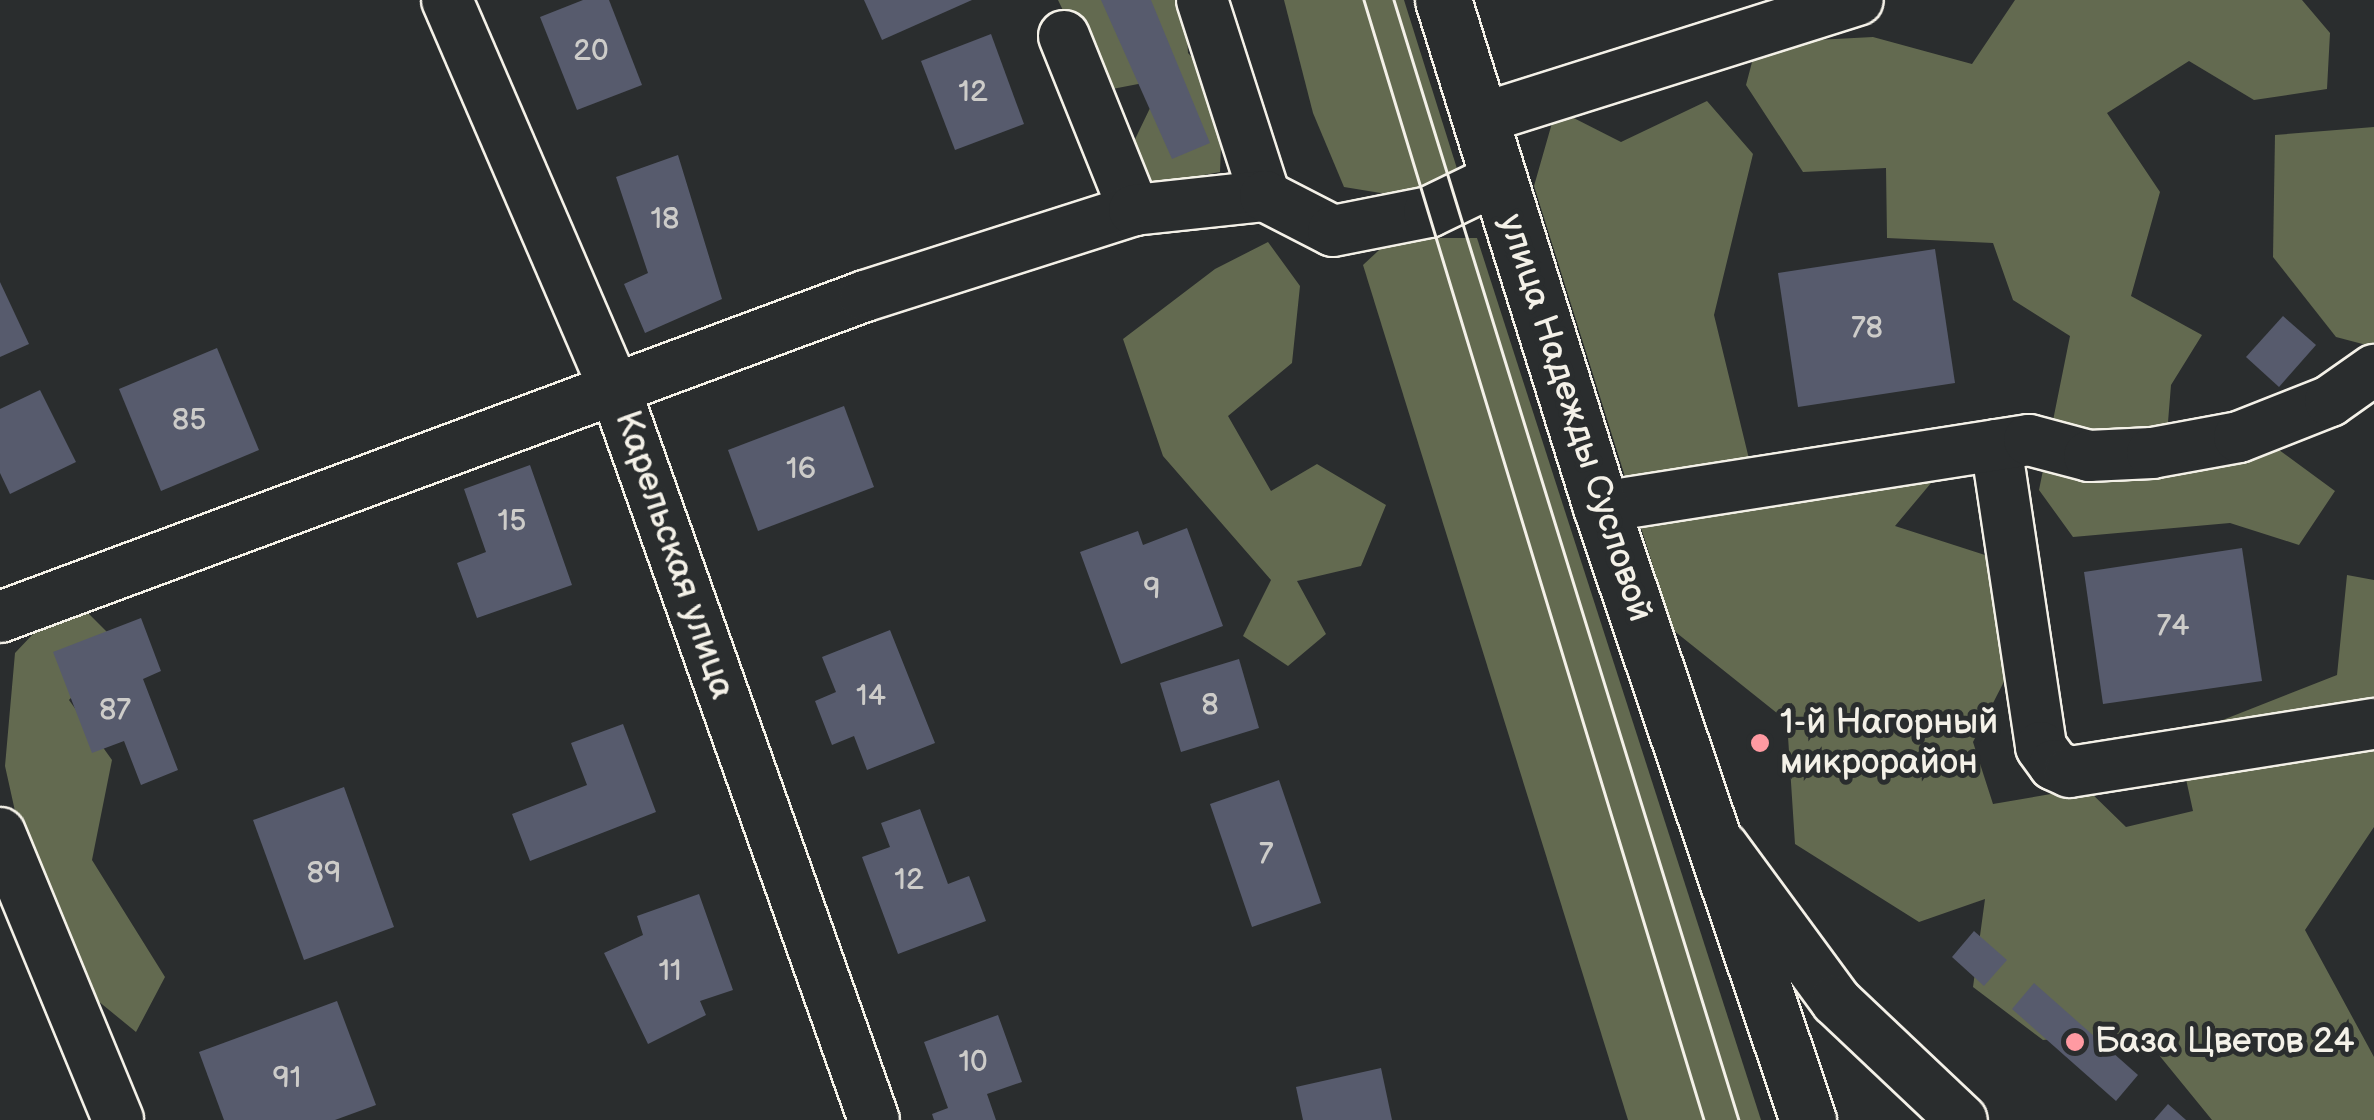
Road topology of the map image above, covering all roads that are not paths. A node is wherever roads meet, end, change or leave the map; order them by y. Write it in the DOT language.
graph roads {
  1 [pos="447,0"];
  2 [pos="1202,0"];
  3 [pos="1443,0"];
  4 [pos="1858,0"];
  5 [pos="1064,36"];
  6 [pos="1480,119"];
  7 [pos="1498,178"];
  8 [pos="1265,196"];
  9 [pos="1134,210"];
  10 [pos="2374,370"];
  11 [pos="616,392"];
  12 [pos="1996,446"];
  13 [pos="1601,508"];
  14 [pos="0,617"];
  15 [pos="2374,724"];
  16 [pos="0,832"];
  17 [pos="1713,834"];
  18 [pos="118,1120"];
  19 [pos="874,1120"];
  20 [pos="1808,1120"];
  21 [pos="1962,1120"];
  1 -- 11 [label="street, Карельская улица"];
  2 -- 8 [label="street"];
  3 -- 6 [label="main road, улица Надежды Сусловой"];
  4 -- 6 [label="street"];
  5 -- 9 [label="street"];
  6 -- 7 [label="main road, улица Надежды Сусловой"];
  7 -- 8 [label="street"];
  7 -- 13 [label="main road, улица Надежды Сусловой"];
  8 -- 9 [label="street"];
  9 -- 11 [label="street"];
  10 -- 12 [label="street"];
  11 -- 14 [label="street"];
  11 -- 19 [label="street, Карельская улица"];
  12 -- 13 [label="street"];
  12 -- 15 [label="street"];
  13 -- 17 [label="main road, улица Надежды Сусловой"];
  16 -- 18 [label="street"];
  17 -- 20 [label="main road, улица Надежды Сусловой"];
  17 -- 21 [label="street, улица Надежды Сусловой"];
}
